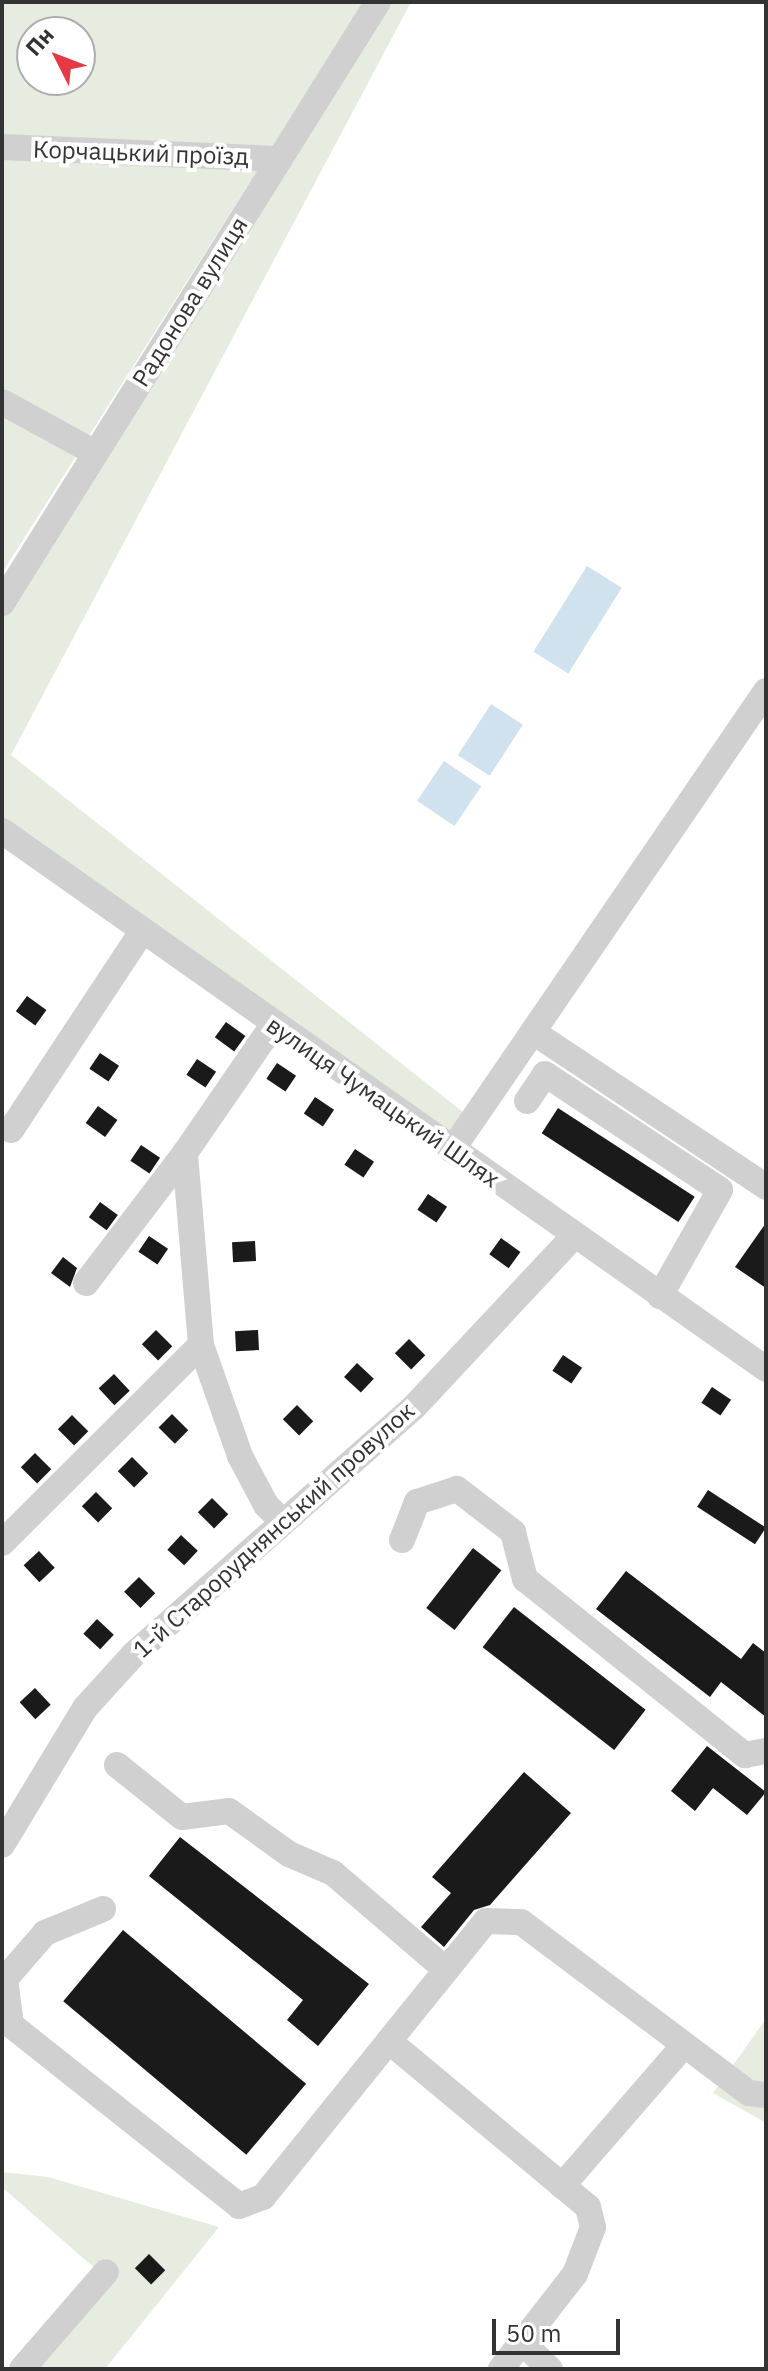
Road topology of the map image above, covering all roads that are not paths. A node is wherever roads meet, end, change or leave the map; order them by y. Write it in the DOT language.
graph roads {
  1 [pos="378,2"];
  2 [pos="2,147"];
  3 [pos="280,159"];
  4 [pos="2,402"];
  5 [pos="95,453"];
  6 [pos="2,603"];
  7 [pos="766,691"];
  8 [pos="2,831"];
  9 [pos="142,931"];
  10 [pos="273,1025"];
  11 [pos="533,1032"];
  12 [pos="527,1101"];
  13 [pos="11,1130"];
  14 [pos="452,1150"];
  15 [pos="185,1153"];
  16 [pos="766,1187"];
  17 [pos="574,1236"];
  18 [pos="86,1283"];
  19 [pos="660,1296"];
  20 [pos="201,1345"];
  21 [pos="766,1369"];
  22 [pos="282,1521"];
  23 [pos="402,1540"];
  24 [pos="2,1543"];
  25 [pos="766,1751"];
  26 [pos="117,1765"];
  27 [pos="2,1845"];
  28 [pos="103,1909"];
  29 [pos="446,1970"];
  30 [pos="389,2041"];
  31 [pos="684,2045"];
  32 [pos="766,2095"];
  33 [pos="562,2186"];
  34 [pos="106,2272"];
  35 [pos="524,2344"];
  36 [pos="22,2369"];
  37 [pos="501,2369"];
  38 [pos="550,2369"];
  1 -- 3 [label="street, Радонова вулиця"];
  2 -- 3 [label="street, Корчацький проїзд"];
  3 -- 5 [label="street, Радонова вулиця"];
  4 -- 5 [label="street"];
  5 -- 6 [label="street, Радонова вулиця"];
  7 -- 11 [label="street"];
  8 -- 9 [label="street, вулиця Чумацький Шлях"];
  9 -- 10 [label="street, вулиця Чумацький Шлях"];
  9 -- 13 [label="street"];
  10 -- 14 [label="street, вулиця Чумацький Шлях"];
  10 -- 15 [label="street"];
  11 -- 14 [label="street"];
  11 -- 16 [label="street"];
  12 -- 19 [label="street"];
  14 -- 17 [label="street, вулиця Чумацький Шлях"];
  15 -- 18 [label="street"];
  15 -- 20 [label="street"];
  17 -- 19 [label="street, вулиця Чумацький Шлях"];
  17 -- 22 [label="street, 1-й Староруднянський провулок"];
  19 -- 21 [label="street, вулиця Чумацький Шлях"];
  20 -- 22 [label="street"];
  20 -- 24 [label="street"];
  22 -- 27 [label="street, 1-й Староруднянський провулок"];
  23 -- 25 [label="street"];
  26 -- 29 [label="street"];
  28 -- 30 [label="street"];
  29 -- 30 [label="street"];
  29 -- 31 [label="street"];
  30 -- 33 [label="street"];
  31 -- 32 [label="street"];
  31 -- 33 [label="street"];
  33 -- 35 [label="street"];
  34 -- 36 [label="street"];
  35 -- 37 [label="street"];
  35 -- 38 [label="street"];
}
